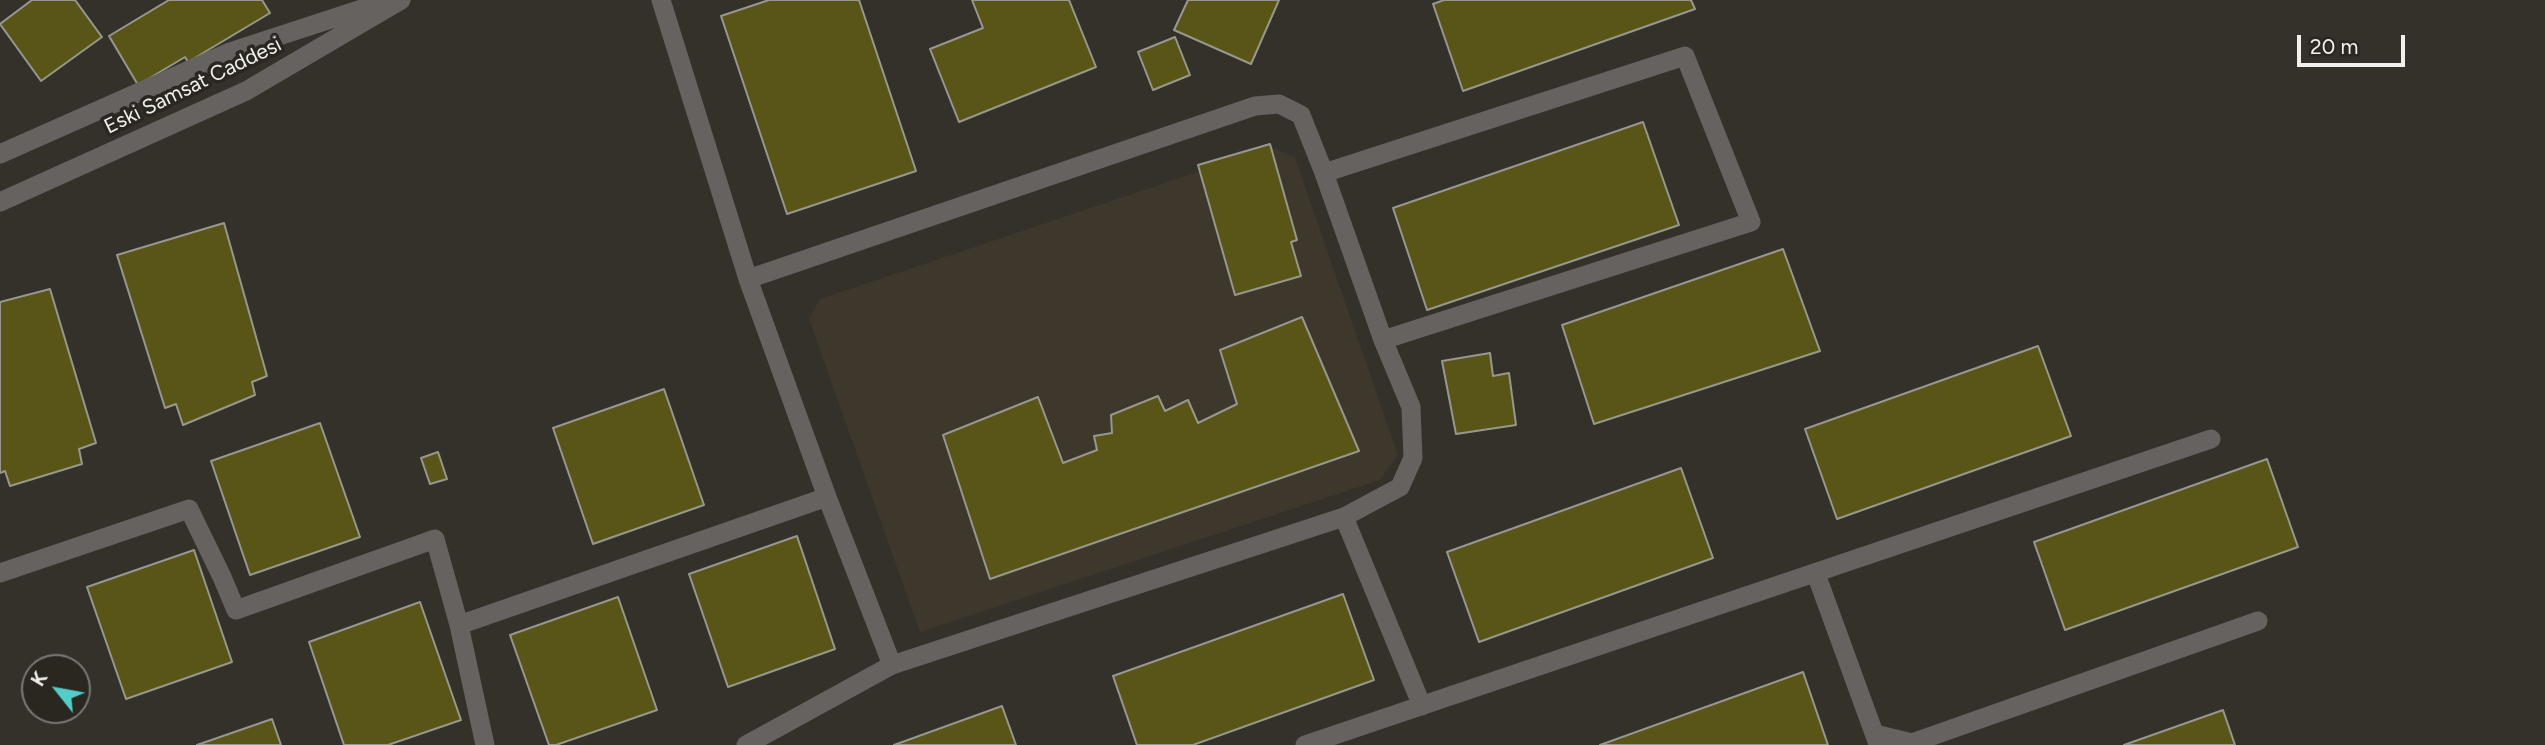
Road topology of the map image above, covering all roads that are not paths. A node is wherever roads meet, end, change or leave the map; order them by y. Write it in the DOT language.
graph roads {
  1 [pos="388,0"];
  2 [pos="401,0"];
  3 [pos="661,0"];
  4 [pos="0,153"];
  5 [pos="1324,173"];
  6 [pos="0,202"];
  7 [pos="748,279"];
  8 [pos="1383,340"];
  9 [pos="2211,439"];
  10 [pos="827,497"];
  11 [pos="1344,517"];
  12 [pos="0,573"];
  13 [pos="1816,574"];
  14 [pos="2258,621"];
  15 [pos="459,625"];
  16 [pos="892,665"];
  17 [pos="1422,706"];
  18 [pos="1877,739"];
  19 [pos="485,745"];
  20 [pos="746,745"];
  21 [pos="1305,745"];
  1 -- 4 [label="street, Eski Samsat Caddesi"];
  2 -- 6 [label="street, Eski Samsat Caddesi"];
  3 -- 7 [label="street"];
  5 -- 7 [label="street"];
  5 -- 8 [label="street"];
  5 -- 8 [label="street"];
  7 -- 10 [label="street"];
  8 -- 11 [label="street"];
  9 -- 13 [label="street"];
  10 -- 15 [label="street"];
  10 -- 16 [label="street"];
  11 -- 16 [label="street"];
  11 -- 17 [label="street"];
  12 -- 15 [label="street"];
  13 -- 17 [label="street"];
  13 -- 18 [label="street"];
  14 -- 18 [label="street"];
  15 -- 19 [label="street"];
  16 -- 20 [label="street"];
  17 -- 21 [label="street"];
}
